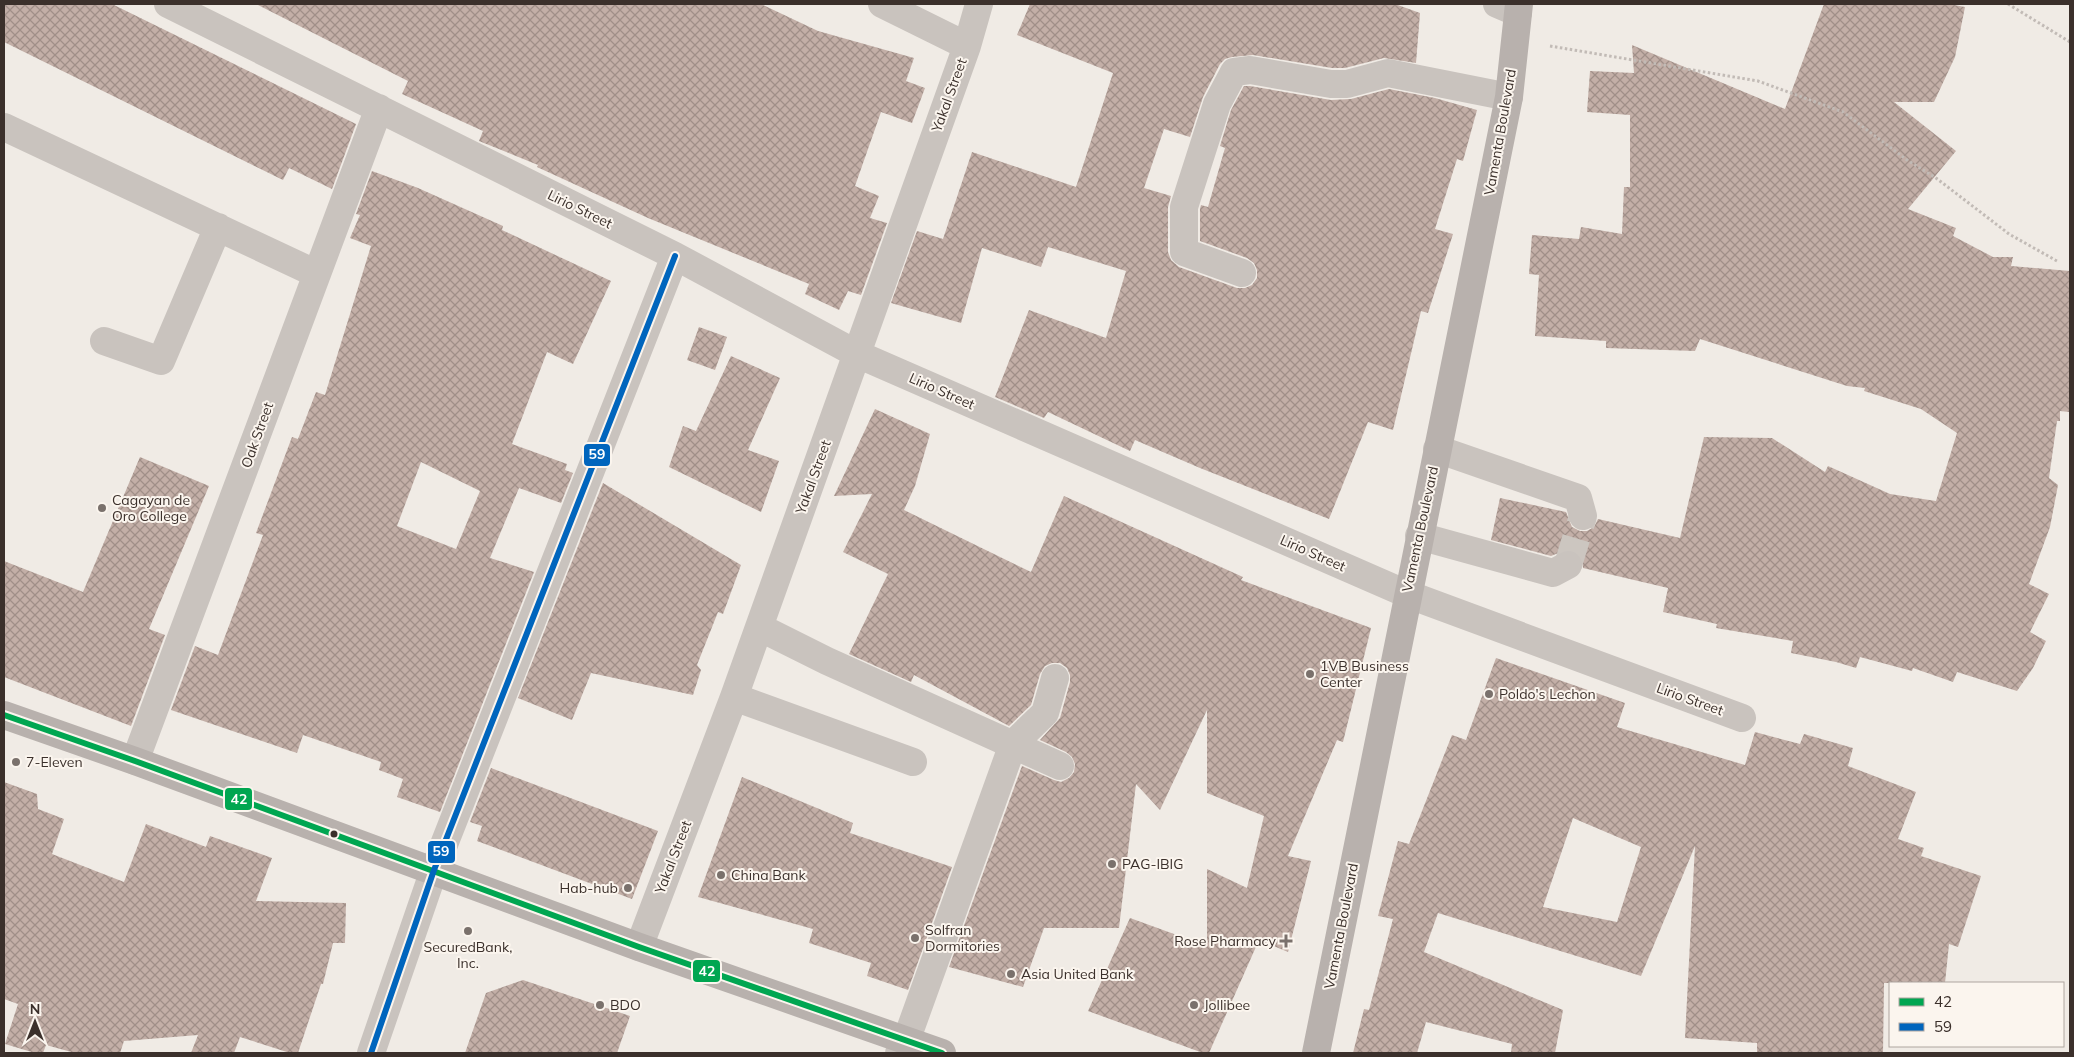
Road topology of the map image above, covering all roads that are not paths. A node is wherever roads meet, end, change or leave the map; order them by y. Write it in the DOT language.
graph roads {
  1 [pos="168,4"];
  2 [pos="882,4"];
  3 [pos="979,4"];
  4 [pos="1511,7"];
  5 [pos="967,46"];
  6 [pos="1509,97"];
  7 [pos="379,108"];
  8 [pos="4,128"];
  9 [pos="218,227"];
  10 [pos="675,256"];
  11 [pos="1242,273"];
  12 [pos="317,274"];
  13 [pos="104,342"];
  14 [pos="857,354"];
  15 [pos="1436,449"];
  16 [pos="1583,516"];
  17 [pos="1419,536"];
  18 [pos="1568,565"];
  19 [pos="1407,594"];
  20 [pos="759,627"];
  21 [pos="1056,678"];
  22 [pos="734,697"];
  23 [pos="4,715"];
  24 [pos="1742,718"];
  25 [pos="1013,744"];
  26 [pos="135,761"];
  27 [pos="913,762"];
  28 [pos="1060,766"];
  29 [pos="434,870"];
  30 [pos="639,947"];
  31 [pos="902,1047"];
  32 [pos="371,1053"];
  33 [pos="942,1053"];
  34 [pos="1316,1053"];
  1 -- 7 [label="street, Lirio Street"];
  2 -- 5 [label="street"];
  3 -- 5 [label="street, Yakal Street"];
  4 -- 6 [label="main road, Vamenta Boulevard"];
  5 -- 14 [label="street, Yakal Street"];
  6 -- 11 [label="street"];
  6 -- 15 [label="main road, Vamenta Boulevard"];
  7 -- 10 [label="street, Lirio Street"];
  7 -- 12 [label="street, Oak Street"];
  8 -- 9 [label="street"];
  9 -- 12 [label="street"];
  9 -- 13 [label="street"];
  10 -- 14 [label="street, Lirio Street"];
  10 -- 29 [label="street"];
  12 -- 26 [label="street, Oak Street"];
  14 -- 19 [label="street, Lirio Street"];
  14 -- 20 [label="street, Yakal Street"];
  15 -- 16 [label="street"];
  15 -- 17 [label="main road, Vamenta Boulevard"];
  17 -- 18 [label="street"];
  17 -- 19 [label="main road, Vamenta Boulevard"];
  19 -- 24 [label="street, Lirio Street"];
  19 -- 34 [label="main road, Vamenta Boulevard"];
  20 -- 22 [label="street, Yakal Street"];
  20 -- 25 [label="street"];
  21 -- 25 [label="street"];
  22 -- 27 [label="street"];
  22 -- 30 [label="street, Yakal Street"];
  23 -- 26 [label="main road"];
  25 -- 28 [label="street"];
  25 -- 31 [label="street"];
  26 -- 29 [label="main road"];
  29 -- 30 [label="main road"];
  29 -- 32 [label="street"];
  30 -- 31 [label="main road"];
  31 -- 33 [label="main road"];
}
